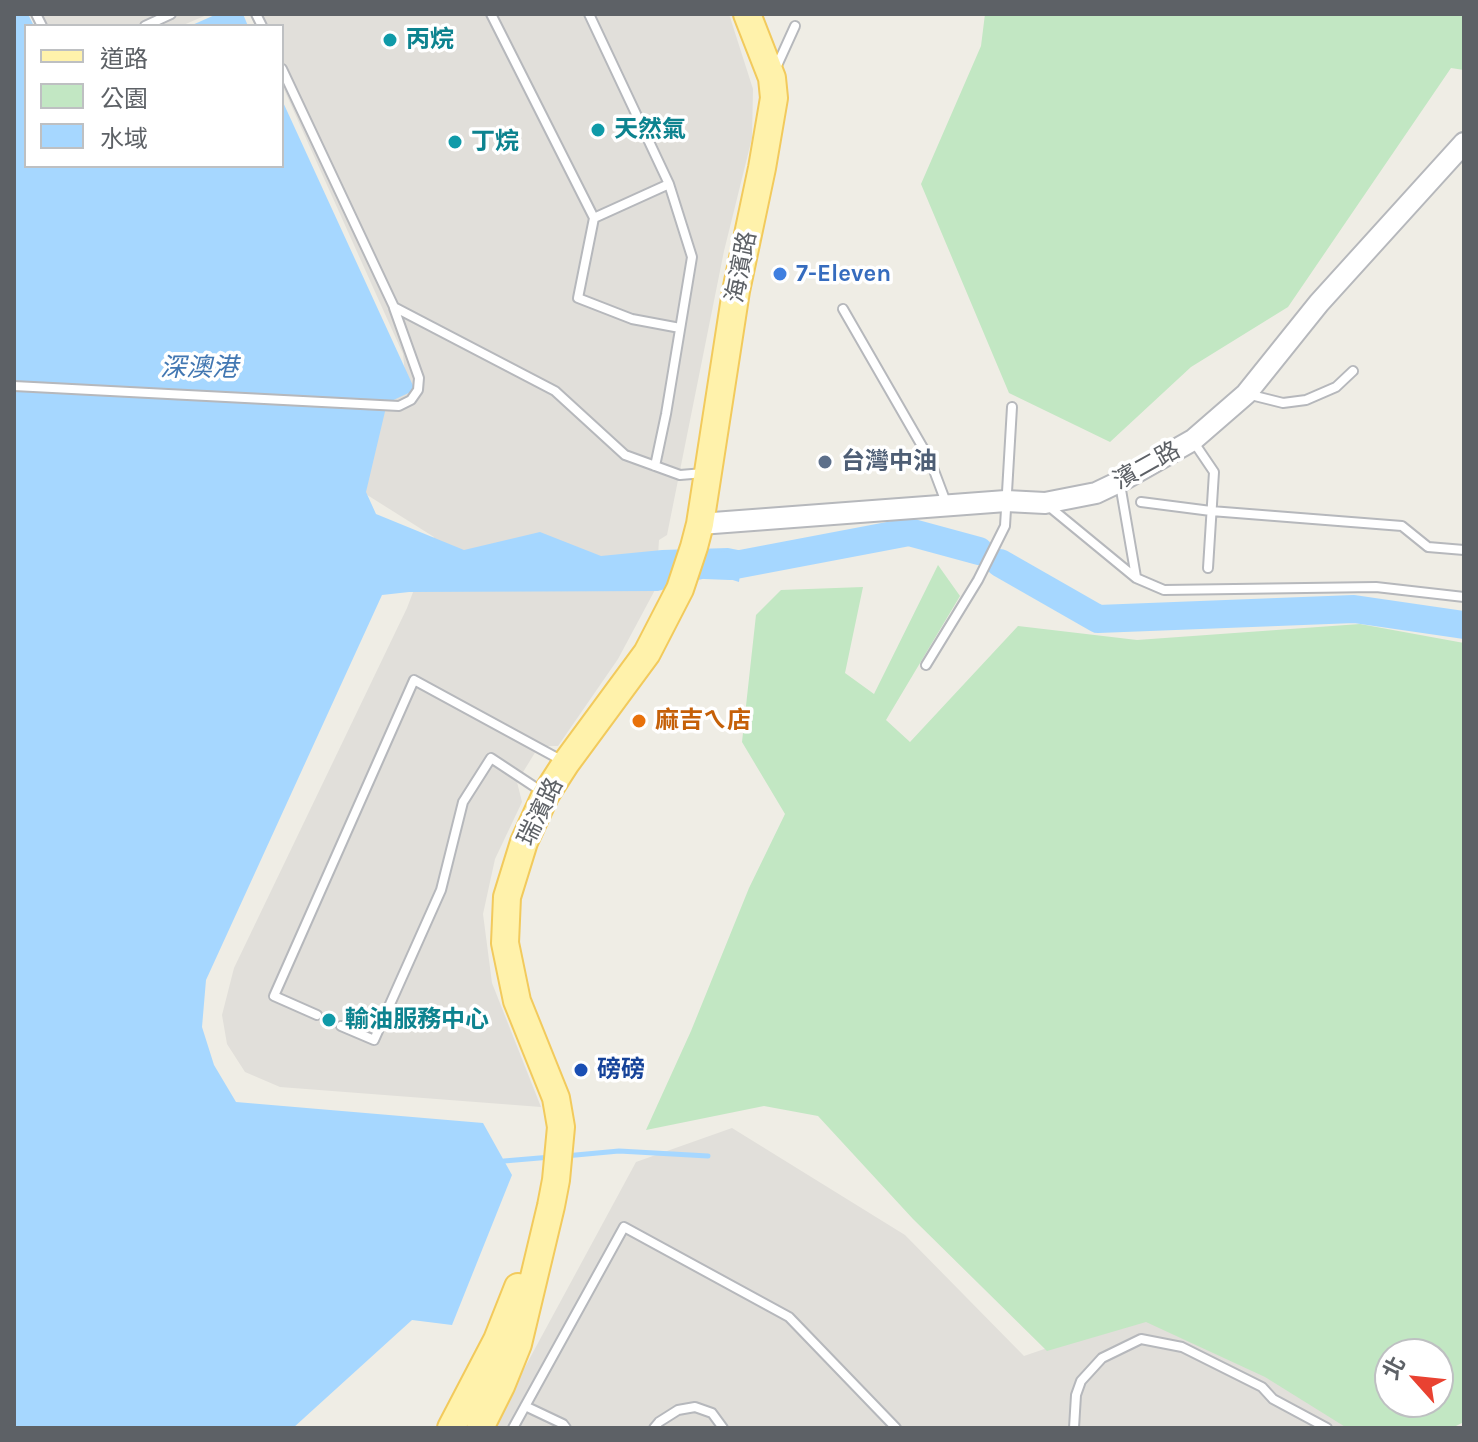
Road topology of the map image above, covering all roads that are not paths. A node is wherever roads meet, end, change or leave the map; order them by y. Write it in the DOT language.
graph roads {
  1 [pos="171,14"];
  2 [pos="491,14"];
  3 [pos="589,14"];
  4 [pos="747,14"];
  5 [pos="149,24"];
  6 [pos="795,26"];
  7 [pos="284,73"];
  8 [pos="772,78"];
  9 [pos="1464,143"];
  10 [pos="669,184"];
  11 [pos="594,218"];
  12 [pos="394,307"];
  13 [pos="843,309"];
  14 [pos="680,328"];
  15 [pos="1353,371"];
  16 [pos="14,386"];
  17 [pos="1246,394"];
  18 [pos="1012,407"];
  19 [pos="1193,440"];
  20 [pos="655,466"];
  21 [pos="709,472"];
  22 [pos="1119,482"];
  23 [pos="1006,501"];
  24 [pos="1141,502"];
  25 [pos="1045,503"];
  26 [pos="947,506"];
  27 [pos="1211,511"];
  28 [pos="697,536"];
  29 [pos="1464,550"];
  30 [pos="1208,568"];
  31 [pos="1136,578"];
  32 [pos="1464,597"];
  33 [pos="926,665"];
  34 [pos="566,763"];
  35 [pos="546,794"];
  36 [pos="317,1015"];
  37 [pos="341,1026"];
  38 [pos="551,1206"];
  39 [pos="525,1406"];
  40 [pos="451,1428"];
  41 [pos="480,1428"];
  42 [pos="513,1428"];
  43 [pos="566,1428"];
  44 [pos="654,1428"];
  45 [pos="723,1428"];
  46 [pos="896,1428"];
  47 [pos="1074,1428"];
  48 [pos="1327,1428"];
  1 -- 5 [label="lane"];
  2 -- 11 [label="lane"];
  3 -- 10 [label="lane"];
  4 -- 8 [label="main road, 海濱路"];
  6 -- 8 [label="lane"];
  7 -- 12 [label="lane"];
  8 -- 21 [label="main road, 海濱路"];
  9 -- 17 [label="street, 濱二路"];
  10 -- 11 [label="lane"];
  10 -- 14 [label="lane"];
  11 -- 14 [label="lane"];
  12 -- 16 [label="lane"];
  12 -- 20 [label="lane"];
  13 -- 26 [label="lane"];
  14 -- 20 [label="lane"];
  15 -- 17 [label="lane"];
  17 -- 19 [label="street, 濱二路"];
  18 -- 23 [label="lane"];
  19 -- 22 [label="street, 濱二路"];
  19 -- 27 [label="lane"];
  20 -- 21 [label="lane"];
  21 -- 28 [label="main road, 海濱路"];
  22 -- 25 [label="street, 濱二路"];
  22 -- 31 [label="lane"];
  23 -- 25 [label="street, 濱二路"];
  23 -- 26 [label="street, 濱二路"];
  23 -- 33 [label="lane"];
  24 -- 27 [label="lane"];
  25 -- 31 [label="lane"];
  26 -- 28 [label="street, 濱二路"];
  27 -- 29 [label="lane"];
  27 -- 30 [label="lane"];
  28 -- 34 [label="main road, 瑞濱路"];
  31 -- 32 [label="lane"];
  34 -- 35 [label="main road, 瑞濱路"];
  34 -- 36 [label="lane"];
  35 -- 37 [label="lane"];
  35 -- 38 [label="main road, 瑞濱路"];
  38 -- 40 [label="main road"];
  38 -- 41 [label="main road"];
  39 -- 42 [label="lane"];
  39 -- 43 [label="lane"];
  39 -- 46 [label="lane"];
  44 -- 45 [label="lane"];
  47 -- 48 [label="lane"];
}
